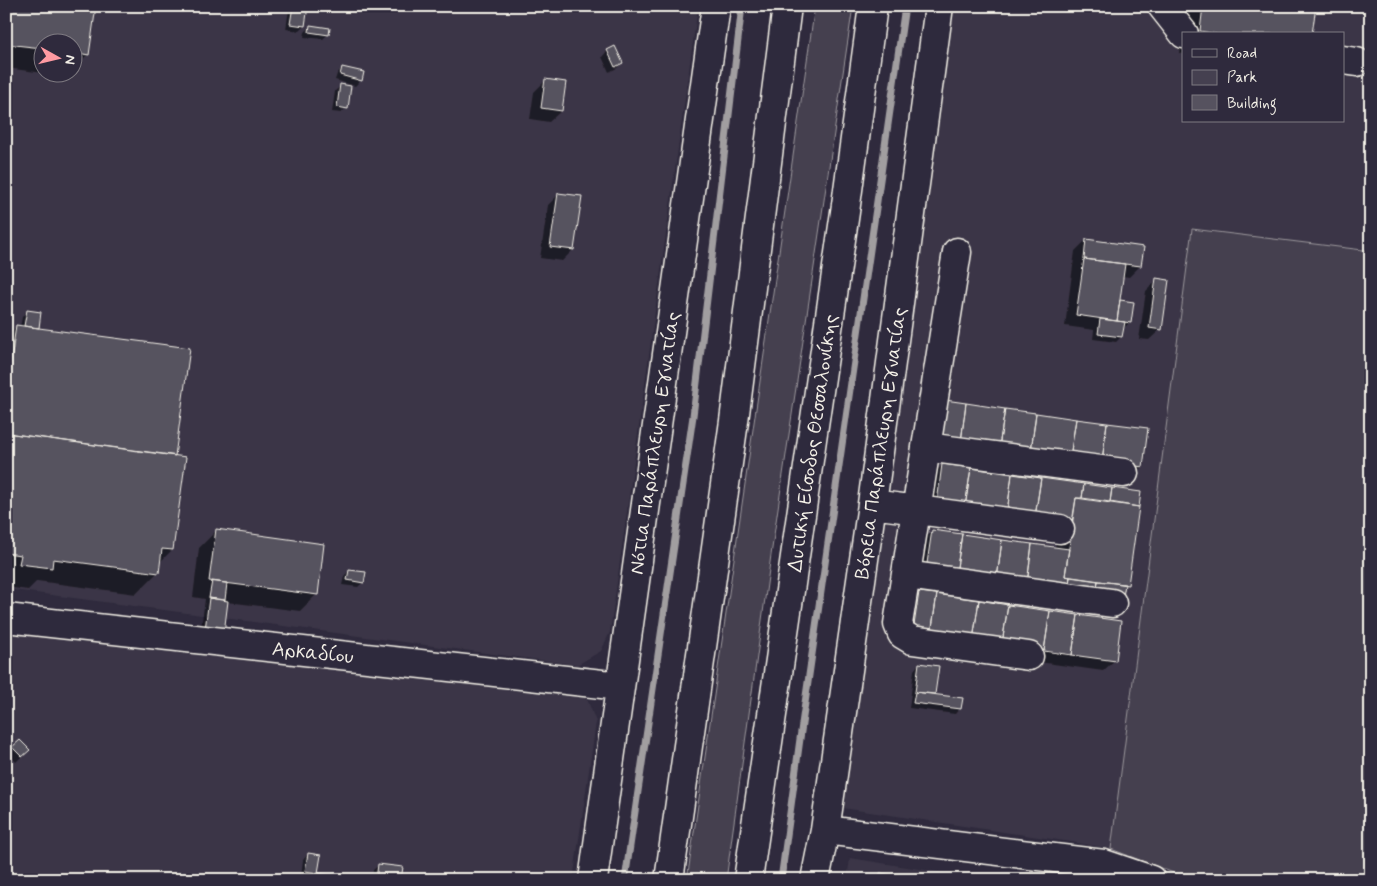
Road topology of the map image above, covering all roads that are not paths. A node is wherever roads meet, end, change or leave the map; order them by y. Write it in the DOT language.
graph roads {
  1 [pos="716,6"];
  2 [pos="787,6"];
  3 [pos="873,6"];
  4 [pos="938,6"];
  5 [pos="1162,6"];
  6 [pos="1182,32"];
  7 [pos="956,252"];
  8 [pos="926,447"];
  9 [pos="1124,473"];
  10 [pos="872,504"];
  11 [pos="916,510"];
  12 [pos="1060,530"];
  13 [pos="906,575"];
  14 [pos="1112,603"];
  15 [pos="6,618"];
  16 [pos="1029,656"];
  17 [pos="620,686"];
  18 [pos="825,830"];
  19 [pos="593,880"];
  20 [pos="669,880"];
  21 [pos="748,880"];
  22 [pos="815,880"];
  23 [pos="1150,880"];
  1 -- 17 [label="main road, Νότια Παράπλευρη Εγνατίας"];
  2 -- 20 [label="main road"];
  3 -- 21 [label="main road, Δυτική Είσοδος Θεσσαλονίκης"];
  4 -- 10 [label="main road, Βόρεια Παράπλευρη Εγνατίας"];
  5 -- 6 [label="main road"];
  7 -- 8 [label="main road"];
  8 -- 9 [label="main road"];
  8 -- 11 [label="main road"];
  10 -- 11 [label="main road"];
  10 -- 18 [label="main road, Βόρεια Παράπλευρη Εγνατίας"];
  11 -- 12 [label="main road"];
  11 -- 13 [label="main road"];
  13 -- 14 [label="main road"];
  13 -- 16 [label="main road"];
  15 -- 17 [label="main road, Αρκαδίου"];
  17 -- 19 [label="main road, Νότια Παράπλευρη Εγνατίας"];
  18 -- 22 [label="main road, Βόρεια Παράπλευρη Εγνατίας"];
  18 -- 23 [label="main road"];
}
